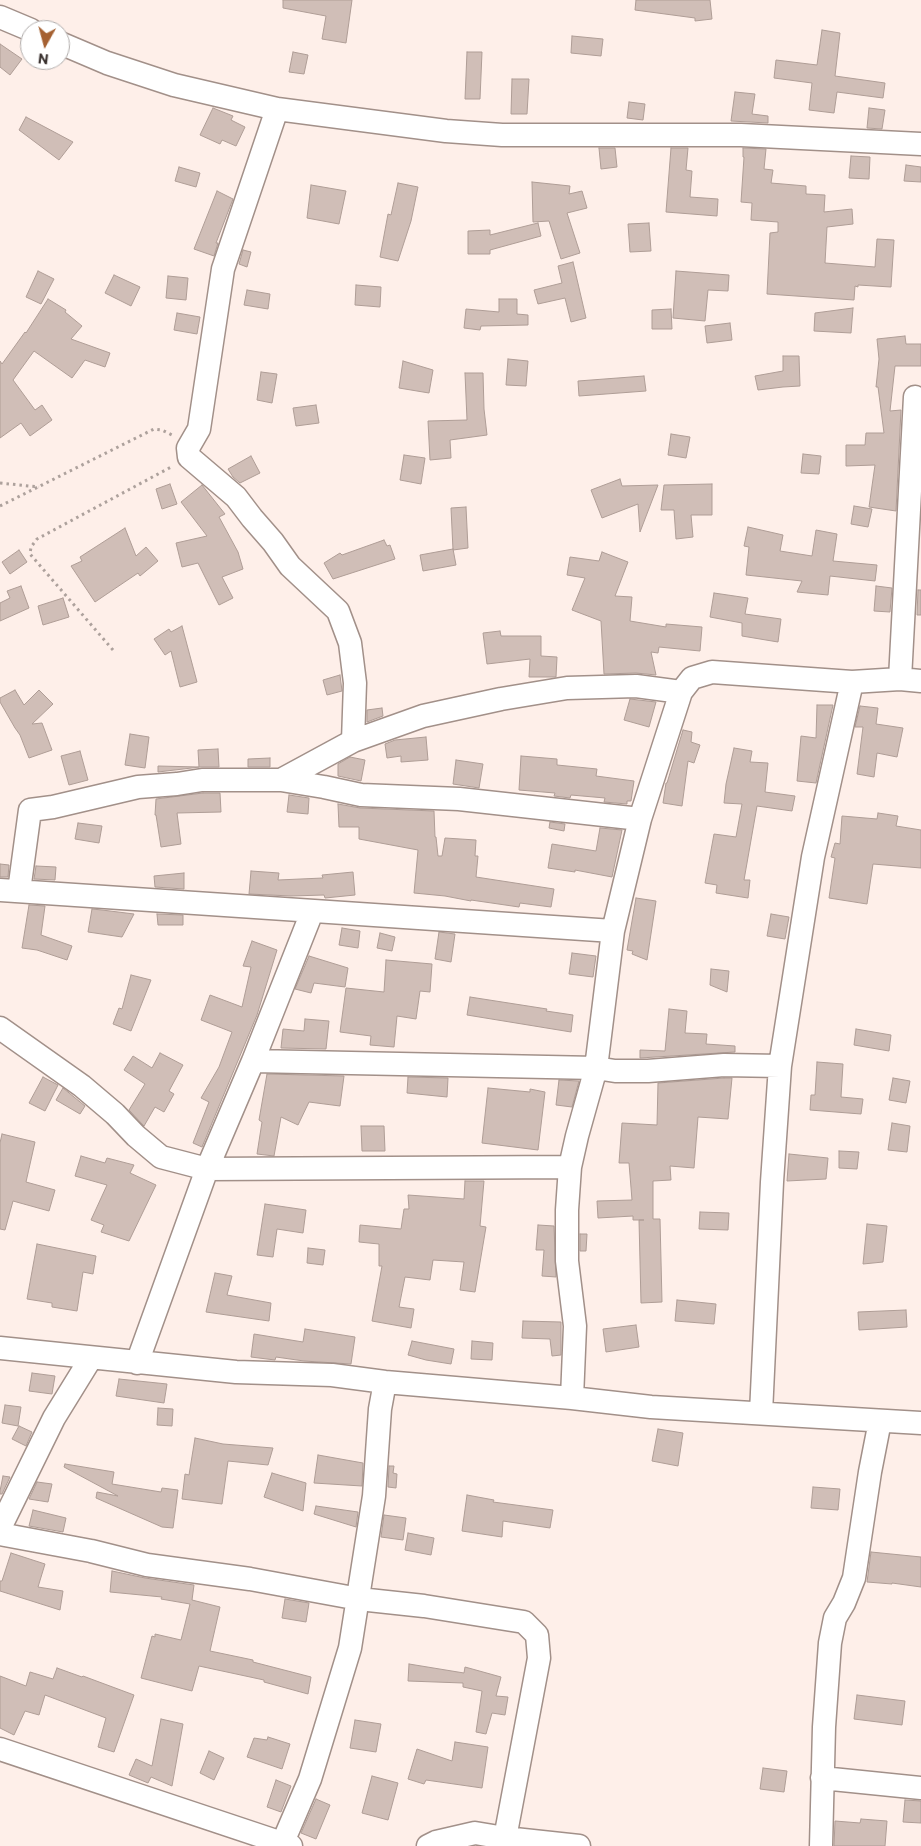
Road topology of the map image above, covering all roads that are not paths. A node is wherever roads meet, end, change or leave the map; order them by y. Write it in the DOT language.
graph roads {
  1 [pos="0,17"];
  2 [pos="20,25"];
  3 [pos="70,47"];
  4 [pos="277,108"];
  5 [pos="921,144"];
  6 [pos="915,397"];
  7 [pos="911,680"];
  8 [pos="852,682"];
  9 [pos="681,692"];
  10 [pos="353,741"];
  11 [pos="281,780"];
  12 [pos="640,819"];
  13 [pos="9,890"];
  14 [pos="312,912"];
  15 [pos="613,932"];
  16 [pos="0,1028"];
  17 [pos="253,1061"];
  18 [pos="780,1066"];
  19 [pos="596,1068"];
  20 [pos="570,1168"];
  21 [pos="207,1169"];
  22 [pos="0,1348"];
  23 [pos="90,1358"];
  24 [pos="137,1363"];
  25 [pos="385,1382"];
  26 [pos="572,1398"];
  27 [pos="760,1413"];
  28 [pos="880,1421"];
  29 [pos="921,1423"];
  30 [pos="0,1528"];
  31 [pos="0,1534"];
  32 [pos="359,1599"];
  33 [pos="0,1749"];
  34 [pos="822,1778"];
  35 [pos="921,1788"];
  36 [pos="504,1842"];
  37 [pos="286,1845"];
  38 [pos="428,1846"];
  39 [pos="579,1846"];
  40 [pos="821,1846"];
  1 -- 2 [label="street"];
  3 -- 4 [label="street"];
  4 -- 5 [label="street"];
  4 -- 10 [label="street"];
  6 -- 7 [label="street"];
  7 -- 8 [label="street"];
  8 -- 9 [label="street"];
  8 -- 18 [label="street"];
  9 -- 10 [label="street"];
  9 -- 12 [label="street"];
  10 -- 11 [label="street"];
  11 -- 12 [label="street"];
  11 -- 13 [label="street"];
  12 -- 15 [label="street"];
  13 -- 14 [label="street"];
  14 -- 15 [label="street"];
  14 -- 17 [label="street"];
  15 -- 19 [label="street"];
  16 -- 21 [label="street"];
  17 -- 19 [label="street"];
  17 -- 21 [label="street"];
  18 -- 19 [label="street"];
  18 -- 27 [label="street"];
  19 -- 20 [label="street"];
  20 -- 21 [label="street"];
  20 -- 26 [label="street"];
  21 -- 24 [label="street"];
  22 -- 23 [label="street"];
  23 -- 24 [label="street"];
  23 -- 30 [label="street"];
  24 -- 25 [label="street"];
  25 -- 26 [label="street"];
  25 -- 32 [label="street"];
  26 -- 27 [label="street"];
  27 -- 28 [label="street"];
  28 -- 29 [label="street"];
  28 -- 34 [label="street"];
  31 -- 32 [label="street"];
  32 -- 36 [label="street"];
  32 -- 37 [label="street"];
  33 -- 37 [label="street"];
  34 -- 35 [label="street"];
  34 -- 40 [label="street"];
  36 -- 38 [label="street"];
  36 -- 39 [label="street"];
}
